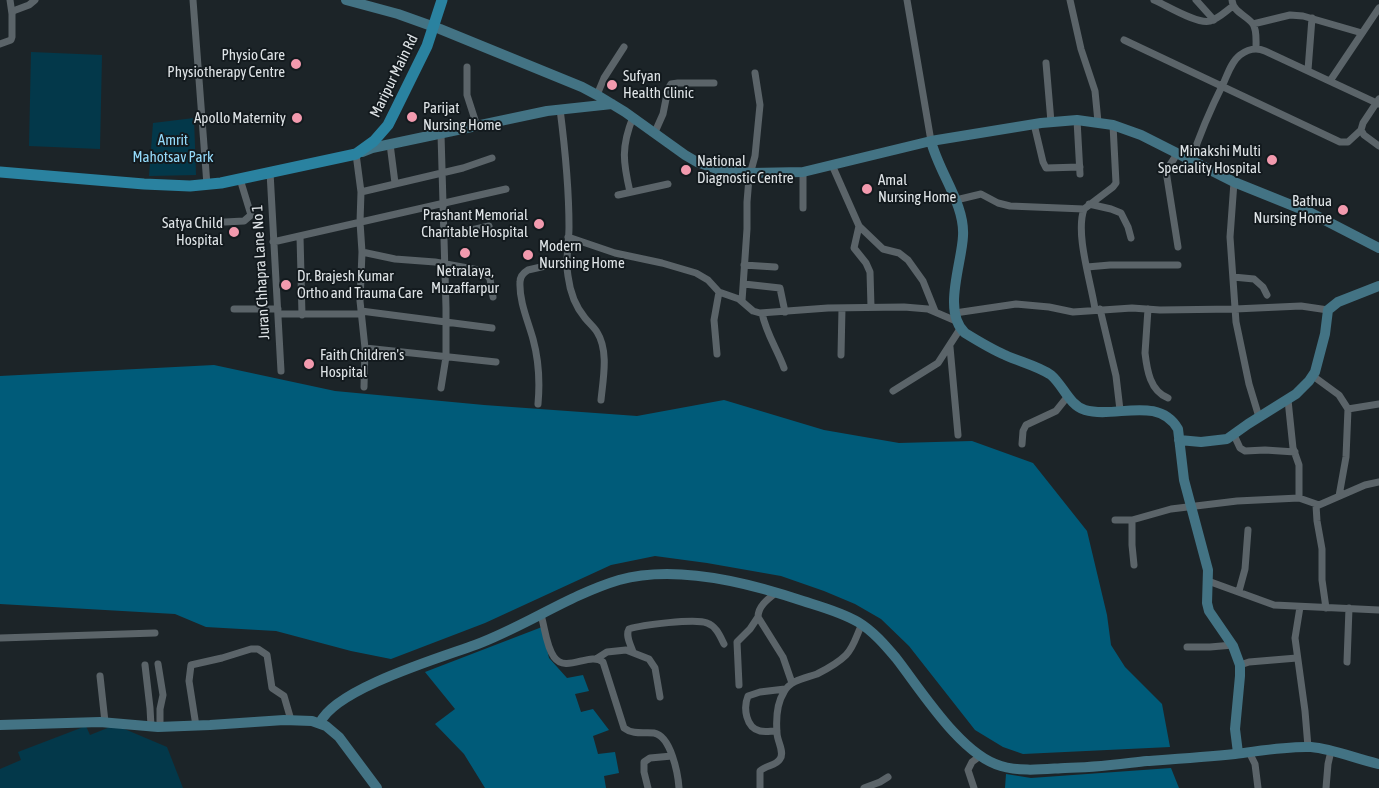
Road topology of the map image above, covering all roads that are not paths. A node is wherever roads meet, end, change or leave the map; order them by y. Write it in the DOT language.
graph roads {
  1 [pos="10,0"];
  2 [pos="35,0"];
  3 [pos="193,0"];
  4 [pos="346,0"];
  5 [pos="442,0"];
  6 [pos="907,0"];
  7 [pos="1070,0"];
  8 [pos="1154,0"];
  9 [pos="1196,0"];
  10 [pos="1233,3"];
  11 [pos="1379,8"];
  12 [pos="12,14"];
  13 [pos="1312,18"];
  14 [pos="1214,20"];
  15 [pos="1253,24"];
  16 [pos="434,27"];
  17 [pos="1362,33"];
  18 [pos="1124,40"];
  19 [pos="0,44"];
  20 [pos="624,47"];
  21 [pos="1256,48"];
  22 [pos="1046,63"];
  23 [pos="467,67"];
  24 [pos="1308,70"];
  25 [pos="755,73"];
  26 [pos="1330,80"];
  27 [pos="714,83"];
  28 [pos="1222,86"];
  29 [pos="597,95"];
  30 [pos="1378,102"];
  31 [pos="612,104"];
  32 [pos="560,109"];
  33 [pos="633,117"];
  34 [pos="1076,120"];
  35 [pos="1051,122"];
  36 [pos="1098,122"];
  37 [pos="1034,124"];
  38 [pos="1113,125"];
  39 [pos="477,126"];
  40 [pos="1361,130"];
  41 [pos="654,132"];
  42 [pos="441,134"];
  43 [pos="931,141"];
  44 [pos="390,144"];
  45 [pos="1379,146"];
  46 [pos="356,154"];
  47 [pos="1177,154"];
  48 [pos="492,158"];
  49 [pos="1191,161"];
  50 [pos="832,166"];
  51 [pos="0,172"];
  52 [pos="270,172"];
  53 [pos="442,172"];
  54 [pos="803,172"];
  55 [pos="751,173"];
  56 [pos="240,178"];
  57 [pos="1234,182"];
  58 [pos="395,183"];
  59 [pos="668,184"];
  60 [pos="207,185"];
  61 [pos="506,189"];
  62 [pos="361,192"];
  63 [pos="630,192"];
  64 [pos="618,195"];
  65 [pos="956,200"];
  66 [pos="444,203"];
  67 [pos="1086,207"];
  68 [pos="803,208"];
  69 [pos="225,222"];
  70 [pos="360,222"];
  71 [pos="489,226"];
  72 [pos="859,226"];
  73 [pos="300,236"];
  74 [pos="445,236"];
  75 [pos="568,237"];
  76 [pos="1131,238"];
  77 [pos="273,242"];
  78 [pos="1178,247"];
  79 [pos="1379,248"];
  80 [pos="362,252"];
  81 [pos="567,261"];
  82 [pos="446,264"];
  83 [pos="744,265"];
  84 [pos="1178,265"];
  85 [pos="775,267"];
  86 [pos="1087,267"];
  87 [pos="1233,277"];
  88 [pos="744,284"];
  89 [pos="1379,286"];
  90 [pos="719,292"];
  91 [pos="1267,295"];
  92 [pos="493,297"];
  93 [pos="742,301"];
  94 [pos="871,307"];
  95 [pos="234,308"];
  96 [pos="842,308"];
  97 [pos="1098,309"];
  98 [pos="1148,309"];
  99 [pos="1235,309"];
  100 [pos="1328,310"];
  101 [pos="935,311"];
  102 [pos="278,312"];
  103 [pos="784,312"];
  104 [pos="361,313"];
  105 [pos="762,313"];
  106 [pos="302,315"];
  107 [pos="957,321"];
  108 [pos="446,322"];
  109 [pos="492,328"];
  110 [pos="950,346"];
  111 [pos="365,348"];
  112 [pos="717,354"];
  113 [pos="841,355"];
  114 [pos="446,357"];
  115 [pos="496,362"];
  116 [pos="784,368"];
  117 [pos="281,371"];
  118 [pos="1313,376"];
  119 [pos="364,387"];
  120 [pos="441,388"];
  121 [pos="893,391"];
  122 [pos="1068,396"];
  123 [pos="1168,398"];
  124 [pos="601,400"];
  125 [pos="1288,400"];
  126 [pos="538,404"];
  127 [pos="1379,404"];
  128 [pos="1348,409"];
  129 [pos="1120,410"];
  130 [pos="1259,417"];
  131 [pos="958,435"];
  132 [pos="1234,436"];
  133 [pos="1180,440"];
  134 [pos="1022,444"];
  135 [pos="1294,452"];
  136 [pos="1379,482"];
  137 [pos="1339,496"];
  138 [pos="1299,498"];
  139 [pos="1316,504"];
  140 [pos="1192,508"];
  141 [pos="1115,520"];
  142 [pos="1132,520"];
  143 [pos="1248,530"];
  144 [pos="1134,565"];
  145 [pos="1208,581"];
  146 [pos="1239,591"];
  147 [pos="777,592"];
  148 [pos="1300,607"];
  149 [pos="1326,608"];
  150 [pos="1349,608"];
  151 [pos="1379,610"];
  152 [pos="541,615"];
  153 [pos="758,618"];
  154 [pos="862,624"];
  155 [pos="156,633"];
  156 [pos="0,638"];
  157 [pos="724,644"];
  158 [pos="1232,645"];
  159 [pos="1187,647"];
  160 [pos="633,652"];
  161 [pos="1297,658"];
  162 [pos="596,659"];
  163 [pos="1347,662"];
  164 [pos="158,664"];
  165 [pos="145,665"];
  166 [pos="1240,665"];
  167 [pos="100,676"];
  168 [pos="792,684"];
  169 [pos="739,685"];
  170 [pos="785,689"];
  171 [pos="660,697"];
  172 [pos="291,720"];
  173 [pos="104,722"];
  174 [pos="320,723"];
  175 [pos="0,725"];
  176 [pos="156,726"];
  177 [pos="196,726"];
  178 [pos="776,731"];
  179 [pos="1308,747"];
  180 [pos="1331,751"];
  181 [pos="1249,752"];
  182 [pos="1238,753"];
  183 [pos="672,756"];
  184 [pos="980,756"];
  185 [pos="1379,764"];
  186 [pos="888,777"];
  187 [pos="377,788"];
  188 [pos="648,788"];
  189 [pos="679,788"];
  190 [pos="760,788"];
  191 [pos="864,788"];
  192 [pos="974,788"];
  193 [pos="1258,788"];
  194 [pos="1326,788"];
  1 -- 12 [label="street"];
  2 -- 12 [label="street"];
  3 -- 60 [label="street"];
  4 -- 16 [label="street"];
  5 -- 16 [label="main road, Maripur Main Rd"];
  6 -- 43 [label="street"];
  7 -- 36 [label="street"];
  8 -- 14 [label="street"];
  9 -- 14 [label="street"];
  10 -- 14 [label="street"];
  10 -- 15 [label="street"];
  11 -- 17 [label="street"];
  12 -- 19 [label="street"];
  13 -- 15 [label="street"];
  13 -- 17 [label="street"];
  13 -- 24 [label="street"];
  15 -- 21 [label="street"];
  16 -- 29 [label="street"];
  16 -- 46 [label="main road, Maripur Main Rd"];
  17 -- 26 [label="street"];
  18 -- 28 [label="street"];
  20 -- 29 [label="street"];
  21 -- 24 [label="street"];
  21 -- 28 [label="street"];
  22 -- 35 [label="street"];
  23 -- 39 [label="street"];
  24 -- 26 [label="street"];
  25 -- 55 [label="street"];
  26 -- 30 [label="street"];
  27 -- 41 [label="street"];
  28 -- 40 [label="street"];
  28 -- 49 [label="street"];
  29 -- 31 [label="street"];
  30 -- 40 [label="street"];
  31 -- 32 [label="street"];
  31 -- 33 [label="street"];
  32 -- 39 [label="street"];
  32 -- 75 [label="street"];
  33 -- 41 [label="street"];
  33 -- 63 [label="street"];
  34 -- 35 [label="street"];
  34 -- 36 [label="street"];
  34 -- 37 [label="street"];
  35 -- 37 [label="street"];
  36 -- 38 [label="street"];
  37 -- 43 [label="street"];
  38 -- 47 [label="street"];
  38 -- 67 [label="street"];
  39 -- 42 [label="street"];
  40 -- 45 [label="street"];
  41 -- 55 [label="street"];
  42 -- 44 [label="street"];
  42 -- 53 [label="street"];
  43 -- 50 [label="street"];
  43 -- 65 [label="street"];
  44 -- 46 [label="street"];
  44 -- 58 [label="street"];
  46 -- 52 [label="main road"];
  46 -- 62 [label="street"];
  47 -- 49 [label="street"];
  47 -- 78 [label="street"];
  48 -- 53 [label="street"];
  49 -- 57 [label="street"];
  50 -- 54 [label="street"];
  50 -- 72 [label="street"];
  51 -- 60 [label="main road"];
  52 -- 56 [label="main road"];
  52 -- 77 [label="street, Juran Chhapra Lane No 1"];
  53 -- 58 [label="street"];
  53 -- 66 [label="street"];
  54 -- 55 [label="street"];
  54 -- 68 [label="street"];
  55 -- 83 [label="street"];
  56 -- 60 [label="main road"];
  56 -- 69 [label="street"];
  57 -- 79 [label="street"];
  57 -- 87 [label="street"];
  58 -- 62 [label="street"];
  59 -- 63 [label="street"];
  61 -- 66 [label="street"];
  62 -- 70 [label="street"];
  63 -- 64 [label="street"];
  65 -- 67 [label="street"];
  65 -- 107 [label="street"];
  66 -- 70 [label="street"];
  66 -- 74 [label="street"];
  67 -- 76 [label="street"];
  67 -- 86 [label="street"];
  70 -- 73 [label="street"];
  70 -- 80 [label="street"];
  71 -- 74 [label="street"];
  72 -- 94 [label="street"];
  72 -- 101 [label="street"];
  73 -- 77 [label="street"];
  73 -- 106 [label="street"];
  74 -- 82 [label="street"];
  75 -- 81 [label="street"];
  75 -- 90 [label="street"];
  77 -- 102 [label="street, Juran Chhapra Lane No 1"];
  80 -- 82 [label="street"];
  80 -- 104 [label="street"];
  81 -- 124 [label="street"];
  81 -- 126 [label="street"];
  82 -- 92 [label="street"];
  82 -- 108 [label="street"];
  83 -- 85 [label="street"];
  83 -- 88 [label="street"];
  84 -- 86 [label="street"];
  86 -- 97 [label="street"];
  87 -- 91 [label="street"];
  87 -- 99 [label="street"];
  88 -- 93 [label="street"];
  88 -- 103 [label="street"];
  89 -- 100 [label="street"];
  90 -- 93 [label="street"];
  90 -- 112 [label="street"];
  93 -- 105 [label="street"];
  94 -- 96 [label="street"];
  94 -- 101 [label="street"];
  95 -- 102 [label="street"];
  96 -- 103 [label="street"];
  96 -- 113 [label="street"];
  97 -- 98 [label="street"];
  97 -- 107 [label="street"];
  97 -- 129 [label="street"];
  98 -- 99 [label="street"];
  98 -- 123 [label="street"];
  99 -- 100 [label="street"];
  99 -- 130 [label="street"];
  100 -- 118 [label="street"];
  101 -- 107 [label="street"];
  102 -- 106 [label="street"];
  102 -- 117 [label="street, Juran Chhapra Lane No 1"];
  103 -- 105 [label="street"];
  104 -- 106 [label="street"];
  104 -- 108 [label="street"];
  104 -- 111 [label="street"];
  105 -- 116 [label="street"];
  107 -- 110 [label="street"];
  107 -- 122 [label="street"];
  108 -- 109 [label="street"];
  108 -- 114 [label="street"];
  110 -- 121 [label="street"];
  110 -- 131 [label="street"];
  111 -- 114 [label="street"];
  111 -- 119 [label="street"];
  114 -- 115 [label="street"];
  114 -- 120 [label="street"];
  118 -- 125 [label="street"];
  118 -- 128 [label="street"];
  122 -- 129 [label="street"];
  122 -- 134 [label="street"];
  125 -- 130 [label="street"];
  125 -- 135 [label="street"];
  127 -- 128 [label="street"];
  128 -- 137 [label="street"];
  129 -- 133 [label="street"];
  130 -- 132 [label="street"];
  132 -- 133 [label="street"];
  132 -- 135 [label="street"];
  133 -- 140 [label="street"];
  135 -- 138 [label="street"];
  136 -- 137 [label="street"];
  137 -- 139 [label="street"];
  138 -- 139 [label="street"];
  138 -- 140 [label="street"];
  139 -- 149 [label="street"];
  140 -- 142 [label="street"];
  140 -- 145 [label="street"];
  141 -- 142 [label="street"];
  142 -- 144 [label="street"];
  143 -- 146 [label="street"];
  145 -- 146 [label="street"];
  145 -- 158 [label="street"];
  146 -- 148 [label="street"];
  147 -- 152 [label="street"];
  147 -- 153 [label="street"];
  147 -- 154 [label="street"];
  148 -- 149 [label="street"];
  148 -- 161 [label="street"];
  149 -- 150 [label="street"];
  150 -- 151 [label="street"];
  150 -- 163 [label="street"];
  152 -- 162 [label="street"];
  152 -- 174 [label="street"];
  153 -- 168 [label="street"];
  153 -- 169 [label="street"];
  154 -- 168 [label="street"];
  154 -- 184 [label="street"];
  155 -- 156 [label="street"];
  157 -- 160 [label="street"];
  158 -- 159 [label="street"];
  158 -- 166 [label="street"];
  160 -- 162 [label="street"];
  160 -- 171 [label="street"];
  161 -- 166 [label="street"];
  161 -- 179 [label="street"];
  162 -- 183 [label="street"];
  164 -- 176 [label="street"];
  165 -- 176 [label="street"];
  166 -- 182 [label="street"];
  167 -- 173 [label="street"];
  168 -- 170 [label="street"];
  170 -- 178 [label="street"];
  170 -- 178 [label="street"];
  172 -- 174 [label="street"];
  172 -- 177 [label="street"];
  172 -- 177 [label="street"];
  173 -- 175 [label="street"];
  173 -- 176 [label="street"];
  174 -- 187 [label="street"];
  176 -- 177 [label="street"];
  178 -- 190 [label="street"];
  179 -- 180 [label="street"];
  179 -- 181 [label="street"];
  180 -- 185 [label="street"];
  180 -- 194 [label="street"];
  181 -- 182 [label="street"];
  181 -- 193 [label="street"];
  182 -- 184 [label="street"];
  183 -- 188 [label="street"];
  183 -- 189 [label="street"];
  184 -- 192 [label="street"];
  186 -- 191 [label="street"];
}
